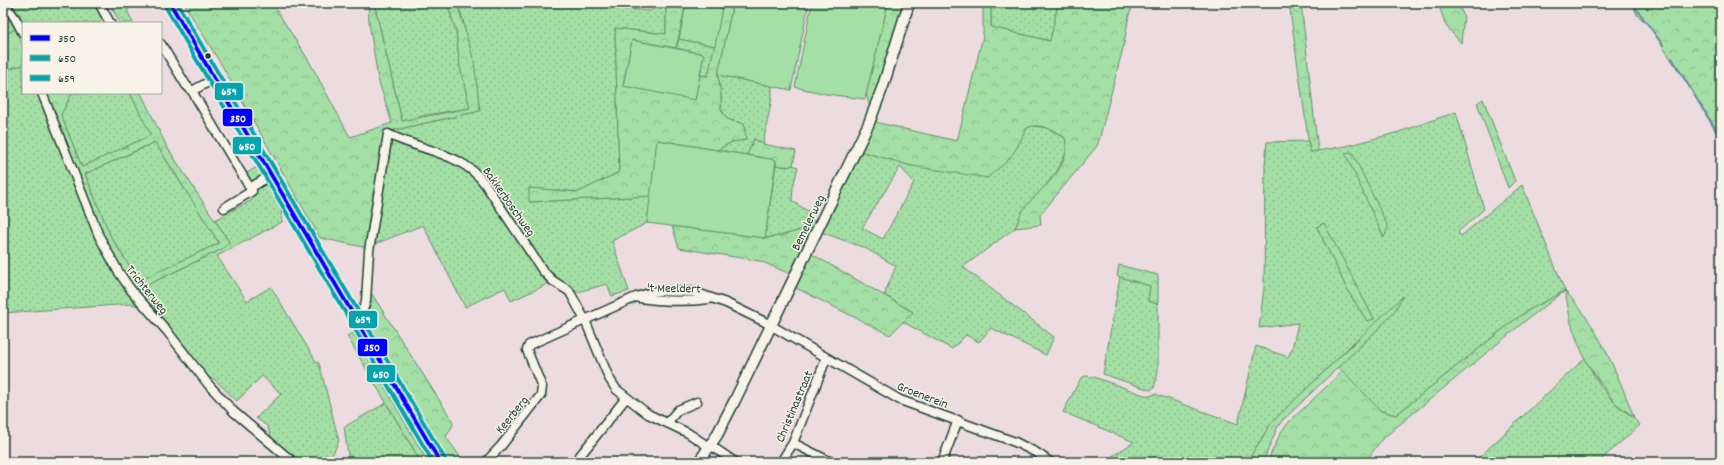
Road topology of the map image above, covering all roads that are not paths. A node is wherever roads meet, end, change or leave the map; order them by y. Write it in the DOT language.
graph roads {
  1 [pos="4,3"];
  2 [pos="99,3"];
  3 [pos="170,3"];
  4 [pos="909,3"];
  5 [pos="107,22"];
  6 [pos="22,31"];
  7 [pos="162,46"];
  8 [pos="214,79"];
  9 [pos="192,91"];
  10 [pos="42,94"];
  11 [pos="271,175"];
  12 [pos="250,188"];
  13 [pos="224,208"];
  14 [pos="354,316"];
  15 [pos="585,320"];
  16 [pos="772,326"];
  17 [pos="826,359"];
  18 [pos="626,398"];
  19 [pos="697,402"];
  20 [pos="958,420"];
  21 [pos="667,423"];
  22 [pos="793,443"];
  23 [pos="710,446"];
  24 [pos="293,462"];
  25 [pos="440,462"];
  26 [pos="486,462"];
  27 [pos="575,462"];
  28 [pos="699,462"];
  29 [pos="734,462"];
  30 [pos="781,462"];
  31 [pos="830,462"];
  32 [pos="942,462"];
  33 [pos="1050,462"];
  1 -- 6 [label="street"];
  2 -- 5 [label="street"];
  3 -- 8 [label="main road"];
  4 -- 16 [label="street, Bemelerweg"];
  7 -- 9 [label="street"];
  8 -- 9 [label="street"];
  8 -- 11 [label="main road"];
  9 -- 12 [label="street"];
  10 -- 24 [label="street, Trichterweg"];
  11 -- 12 [label="street"];
  11 -- 14 [label="main road"];
  12 -- 13 [label="street"];
  14 -- 15 [label="street, Bakkerboschweg"];
  14 -- 25 [label="main road"];
  15 -- 16 [label="street, 't Meeldert"];
  15 -- 18 [label="street, Bakkerboschweg"];
  15 -- 26 [label="street, Keerberg"];
  16 -- 17 [label="street, Groenerein"];
  16 -- 23 [label="street, Bemelerweg"];
  17 -- 20 [label="street, Groenerein"];
  17 -- 22 [label="street, Christinastraat"];
  18 -- 21 [label="street, Bakkerboschweg"];
  18 -- 27 [label="street"];
  19 -- 21 [label="street"];
  20 -- 32 [label="street"];
  20 -- 33 [label="street, Groenerein"];
  21 -- 23 [label="street, Bakkerboschweg"];
  22 -- 30 [label="street, Christinastraat"];
  22 -- 31 [label="street"];
  23 -- 28 [label="street, Bemelerweg"];
  23 -- 29 [label="street"];
}
